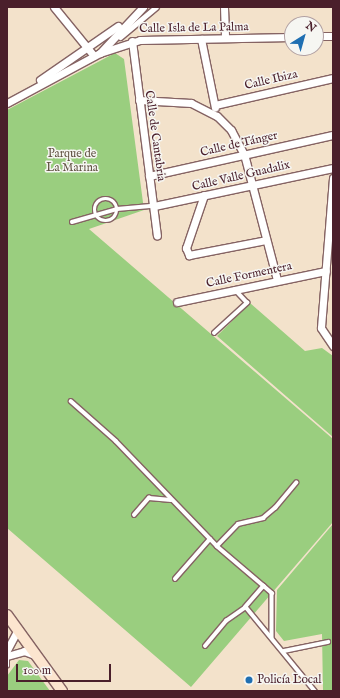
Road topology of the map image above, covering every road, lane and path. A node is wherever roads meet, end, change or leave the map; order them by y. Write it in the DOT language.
graph roads {
  1 [pos="54,7"];
  2 [pos="156,7"];
  3 [pos="224,7"];
  4 [pos="143,8"];
  5 [pos="78,36"];
  6 [pos="120,37"];
  7 [pos="284,37"];
  8 [pos="225,38"];
  9 [pos="201,39"];
  10 [pos="96,41"];
  11 [pos="132,41"];
  12 [pos="88,47"];
  13 [pos="99,53"];
  14 [pos="333,78"];
  15 [pos="29,89"];
  16 [pos="139,100"];
  17 [pos="7,103"];
  18 [pos="215,105"];
  19 [pos="217,116"];
  20 [pos="333,135"];
  21 [pos="244,154"];
  22 [pos="333,168"];
  23 [pos="149,176"];
  24 [pos="333,178"];
  25 [pos="252,184"];
  26 [pos="332,193"];
  27 [pos="204,195"];
  28 [pos="154,206"];
  29 [pos="117,209"];
  30 [pos="96,214"];
  31 [pos="72,222"];
  32 [pos="157,235"];
  33 [pos="266,240"];
  34 [pos="326,271"];
  35 [pos="277,280"];
  36 [pos="234,289"];
  37 [pos="177,302"];
  38 [pos="214,333"];
  39 [pos="333,346"];
  40 [pos="71,402"];
  41 [pos="296,483"];
  42 [pos="171,500"];
  43 [pos="134,515"];
  44 [pos="210,538"];
  45 [pos="217,546"];
  46 [pos="175,579"];
  47 [pos="264,586"];
  48 [pos="246,607"];
  49 [pos="7,615"];
  50 [pos="18,629"];
  51 [pos="272,637"];
  52 [pos="328,642"];
  53 [pos="205,646"];
  54 [pos="7,650"];
  55 [pos="284,651"];
  56 [pos="7,656"];
  57 [pos="37,656"];
  58 [pos="7,666"];
  59 [pos="62,691"];
  60 [pos="315,691"];
  1 -- 5 [label="street"];
  2 -- 6 [label="street"];
  3 -- 8 [label="street"];
  4 -- 10 [label="street"];
  4 -- 13 [label="street"];
  5 -- 10 [label="street"];
  5 -- 12 [label="street"];
  7 -- 8 [label="street, Calle Isla de La Palma"];
  8 -- 9 [label="street, Calle Isla de La Palma"];
  9 -- 11 [label="street, Calle Isla de La Palma"];
  9 -- 18 [label="street"];
  10 -- 12 [label="street"];
  10 -- 13 [label="street"];
  11 -- 13 [label="street, Calle Isla de La Palma"];
  11 -- 16 [label="street, Calle de Cantabria"];
  12 -- 13 [label="street"];
  12 -- 15 [label="street"];
  13 -- 15 [label="street"];
  14 -- 18 [label="street, Calle Ibiza"];
  15 -- 17 [label="street"];
  16 -- 19 [label="street"];
  16 -- 23 [label="street, Calle de Cantabria"];
  18 -- 19 [label="street"];
  19 -- 21 [label="street"];
  20 -- 21 [label="street, Calle de Tánger"];
  21 -- 23 [label="street, Calle de Tánger"];
  21 -- 25 [label="street"];
  22 -- 25 [label="street, Calle Valle Guadalix"];
  23 -- 28 [label="street, Calle de Cantabria"];
  24 -- 26 [label="street"];
  25 -- 27 [label="street, Calle Valle Guadalix"];
  25 -- 33 [label="street"];
  26 -- 34 [label="street"];
  27 -- 28 [label="street, Calle Valle Guadalix"];
  27 -- 33 [label="street"];
  28 -- 29 [label="lane"];
  28 -- 32 [label="street, Calle de Cantabria"];
  29 -- 30 [label="lane"];
  29 -- 30 [label="lane"];
  29 -- 30 [label="lane"];
  30 -- 31 [label="lane"];
  33 -- 35 [label="street"];
  34 -- 35 [label="street, Calle Formentera"];
  34 -- 39 [label="street"];
  35 -- 36 [label="street, Calle Formentera"];
  36 -- 37 [label="street, Calle Formentera"];
  36 -- 38 [label="lane"];
  40 -- 42 [label="lane"];
  41 -- 45 [label="lane"];
  42 -- 43 [label="lane"];
  42 -- 44 [label="lane"];
  44 -- 45 [label="lane"];
  44 -- 46 [label="lane"];
  45 -- 47 [label="lane"];
  47 -- 48 [label="lane"];
  47 -- 51 [label="lane"];
  48 -- 51 [label="lane"];
  48 -- 53 [label="lane"];
  49 -- 50 [label="main road"];
  50 -- 54 [label="street"];
  50 -- 57 [label="main road"];
  51 -- 55 [label="lane"];
  52 -- 55 [label="lane"];
  55 -- 60 [label="lane"];
  56 -- 57 [label="street"];
  56 -- 58 [label="lane"];
  57 -- 59 [label="main road"];
}
